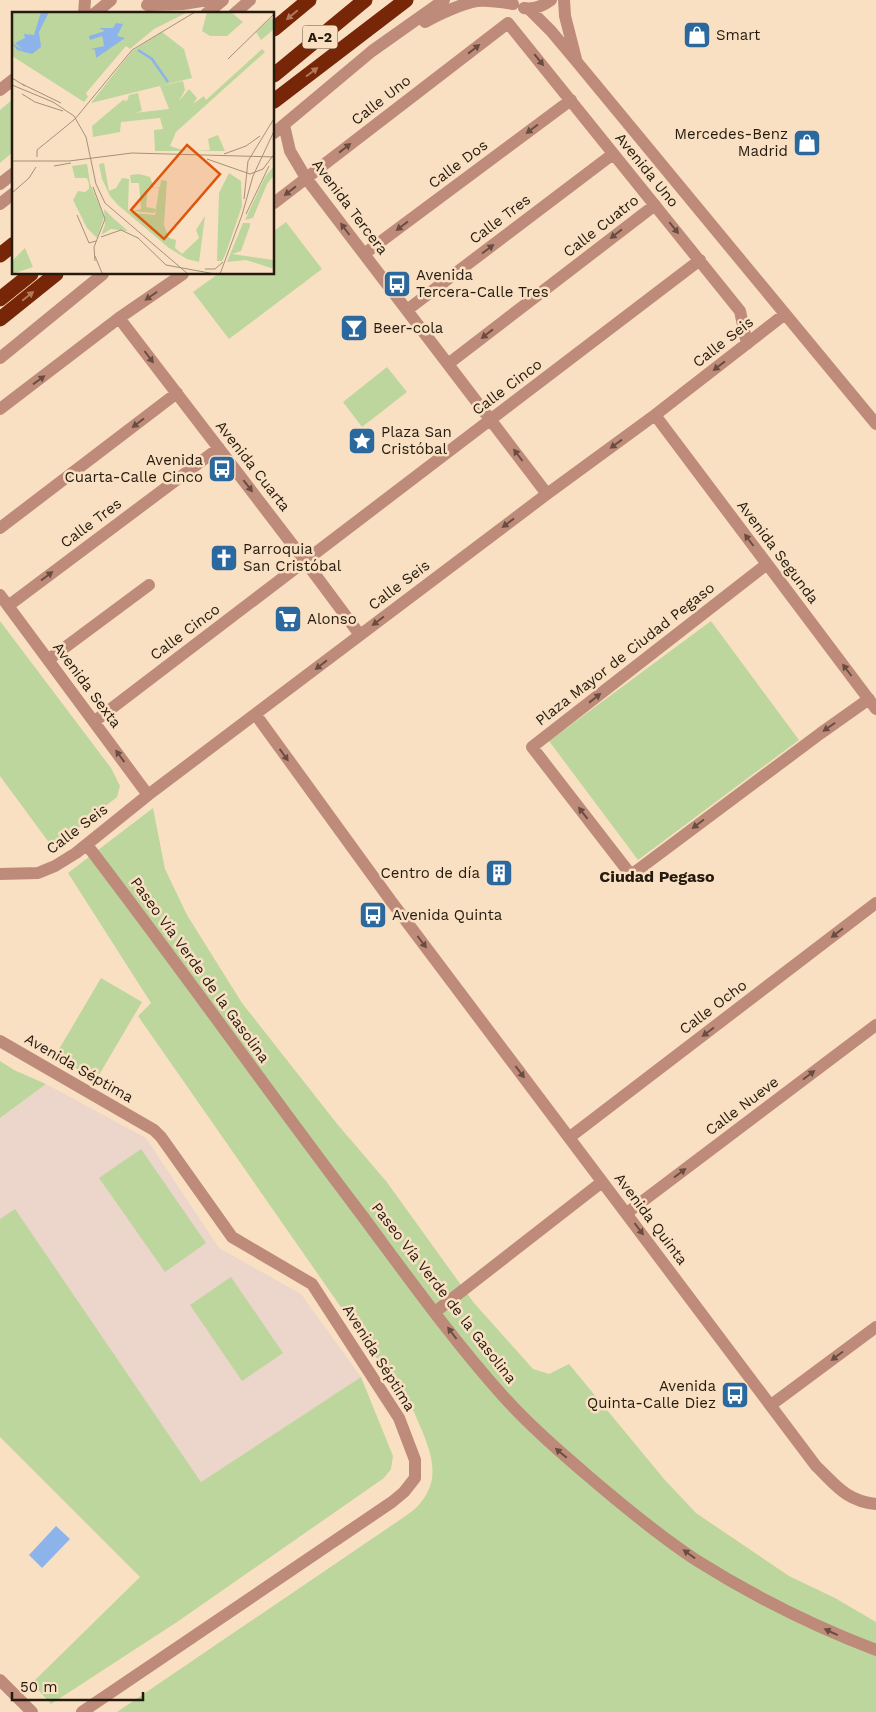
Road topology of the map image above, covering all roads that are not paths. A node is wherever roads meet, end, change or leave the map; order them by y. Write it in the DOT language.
graph roads {
  1 [pos="111,0"];
  2 [pos="208,0"];
  3 [pos="223,0"];
  4 [pos="250,0"];
  5 [pos="309,0"];
  6 [pos="365,0"];
  7 [pos="406,0"];
  8 [pos="444,0"];
  9 [pos="550,0"];
  10 [pos="564,0"];
  11 [pos="511,2"];
  12 [pos="146,6"];
  13 [pos="529,9"];
  14 [pos="96,12"];
  15 [pos="208,12"];
  16 [pos="236,12"];
  17 [pos="508,23"];
  18 [pos="275,28"];
  19 [pos="372,52"];
  20 [pos="577,62"];
  21 [pos="275,74"];
  22 [pos="12,80"];
  23 [pos="0,90"];
  24 [pos="275,100"];
  25 [pos="571,100"];
  26 [pos="279,129"];
  27 [pos="612,154"];
  28 [pos="12,174"];
  29 [pos="306,178"];
  30 [pos="0,184"];
  31 [pos="12,195"];
  32 [pos="275,202"];
  33 [pos="0,204"];
  34 [pos="655,205"];
  35 [pos="12,246"];
  36 [pos="364,254"];
  37 [pos="0,255"];
  38 [pos="700,260"];
  39 [pos="30,275"];
  40 [pos="55,275"];
  41 [pos="102,275"];
  42 [pos="182,275"];
  43 [pos="0,299"];
  44 [pos="407,310"];
  45 [pos="785,314"];
  46 [pos="119,318"];
  47 [pos="0,319"];
  48 [pos="747,344"];
  49 [pos="0,358"];
  50 [pos="448,364"];
  51 [pos="177,393"];
  52 [pos="0,409"];
  53 [pos="655,415"];
  54 [pos="491,420"];
  55 [pos="876,424"];
  56 [pos="218,448"];
  57 [pos="547,494"];
  58 [pos="0,528"];
  59 [pos="305,561"];
  60 [pos="767,564"];
  61 [pos="149,585"];
  62 [pos="4,600"];
  63 [pos="360,635"];
  64 [pos="48,660"];
  65 [pos="872,704"];
  66 [pos="256,716"];
  67 [pos="94,721"];
  68 [pos="148,795"];
  69 [pos="87,845"];
  70 [pos="0,874"];
  71 [pos="876,903"];
  72 [pos="876,1025"];
  73 [pos="0,1041"];
  74 [pos="570,1137"];
  75 [pos="602,1182"];
  76 [pos="627,1212"];
  77 [pos="435,1312"];
  78 [pos="876,1327"];
  79 [pos="770,1405"];
  80 [pos="876,1504"];
  81 [pos="876,1650"];
  82 [pos="0,1680"];
  83 [pos="32,1712"];
  84 [pos="82,1712"];
  1 -- 14 [label="street"];
  2 -- 12 [label="street"];
  3 -- 15 [label="street"];
  4 -- 16 [label="street"];
  5 -- 18 [label="highway, A-2, one-way"];
  6 -- 21 [label="highway, A-2"];
  24 -- 7 [label="highway, one-way"];
  8 -- 19 [label="street"];
  9 -- 13 [label="street"];
  10 -- 20 [label="street"];
  11 -- 13 [label="street"];
  11 -- 19 [label="street"];
  13 -- 20 [label="street"];
  17 -- 25 [label="street, Avenida Uno, one-way"];
  29 -- 17 [label="street, Calle Uno, one-way"];
  19 -- 26 [label="street"];
  20 -- 45 [label="street"];
  22 -- 23 [label="street"];
  25 -- 27 [label="street, Avenida Uno"];
  25 -- 36 [label="street, Calle Dos, one-way"];
  26 -- 29 [label="street, Avenida Tercera"];
  27 -- 34 [label="street, Avenida Uno"];
  44 -- 27 [label="street, Calle Tres, one-way"];
  28 -- 30 [label="street"];
  29 -- 32 [label="street, Calle Uno, one-way"];
  36 -- 29 [label="street, Avenida Tercera, one-way"];
  31 -- 33 [label="street"];
  34 -- 38 [label="street, Avenida Uno, one-way"];
  34 -- 50 [label="street, Calle Cuatro, one-way"];
  35 -- 37 [label="highway"];
  36 -- 44 [label="street, Avenida Tercera"];
  38 -- 48 [label="street, Avenida Uno"];
  38 -- 54 [label="street, Calle Cinco"];
  39 -- 43 [label="highway"];
  47 -- 40 [label="highway, one-way"];
  41 -- 49 [label="street"];
  42 -- 46 [label="street, one-way"];
  44 -- 50 [label="street, Avenida Tercera"];
  45 -- 48 [label="street, Calle Seis"];
  45 -- 55 [label="street"];
  46 -- 51 [label="street, Avenida Cuarta, one-way"];
  52 -- 46 [label="street, one-way"];
  48 -- 53 [label="street, Calle Seis, one-way"];
  50 -- 54 [label="street, Avenida Tercera"];
  51 -- 56 [label="street, Avenida Cuarta"];
  51 -- 58 [label="street, one-way"];
  53 -- 57 [label="street, Calle Seis, one-way"];
  60 -- 53 [label="street, Avenida Segunda, one-way"];
  57 -- 54 [label="street, Avenida Tercera, one-way"];
  54 -- 59 [label="street, Calle Cinco"];
  56 -- 59 [label="street, Avenida Cuarta, one-way"];
  62 -- 56 [label="street, Calle Tres, one-way"];
  57 -- 63 [label="street, Calle Seis, one-way"];
  59 -- 63 [label="street, Avenida Cuarta"];
  59 -- 67 [label="street, Calle Cinco"];
  65 -- 60 [label="street, Avenida Segunda, one-way"];
  65 -- 60 [label="street, Plaza Mayor de Ciudad Pegaso, one-way"];
  61 -- 64 [label="street"];
  62 -- 64 [label="street, Avenida Sexta"];
  63 -- 66 [label="street, Calle Seis, one-way"];
  64 -- 67 [label="street, Avenida Sexta"];
  66 -- 68 [label="street, Calle Seis"];
  66 -- 74 [label="street, Avenida Quinta, one-way"];
  68 -- 67 [label="street, Avenida Sexta, one-way"];
  68 -- 69 [label="street, Calle Seis"];
  69 -- 70 [label="street, Calle Seis"];
  69 -- 77 [label="street, Paseo Vía Verde de la Gasolina"];
  71 -- 74 [label="street, Calle Ocho, one-way"];
  76 -- 72 [label="street, Calle Nueve, one-way"];
  73 -- 84 [label="street, Avenida Séptima"];
  74 -- 75 [label="street, Avenida Quinta"];
  75 -- 76 [label="street, Avenida Quinta"];
  75 -- 77 [label="street"];
  76 -- 79 [label="street, Avenida Quinta, one-way"];
  81 -- 77 [label="street, Paseo Vía Verde de la Gasolina, one-way"];
  78 -- 79 [label="street, one-way"];
  79 -- 80 [label="street, Avenida Quinta"];
  82 -- 83 [label="street"];
}
